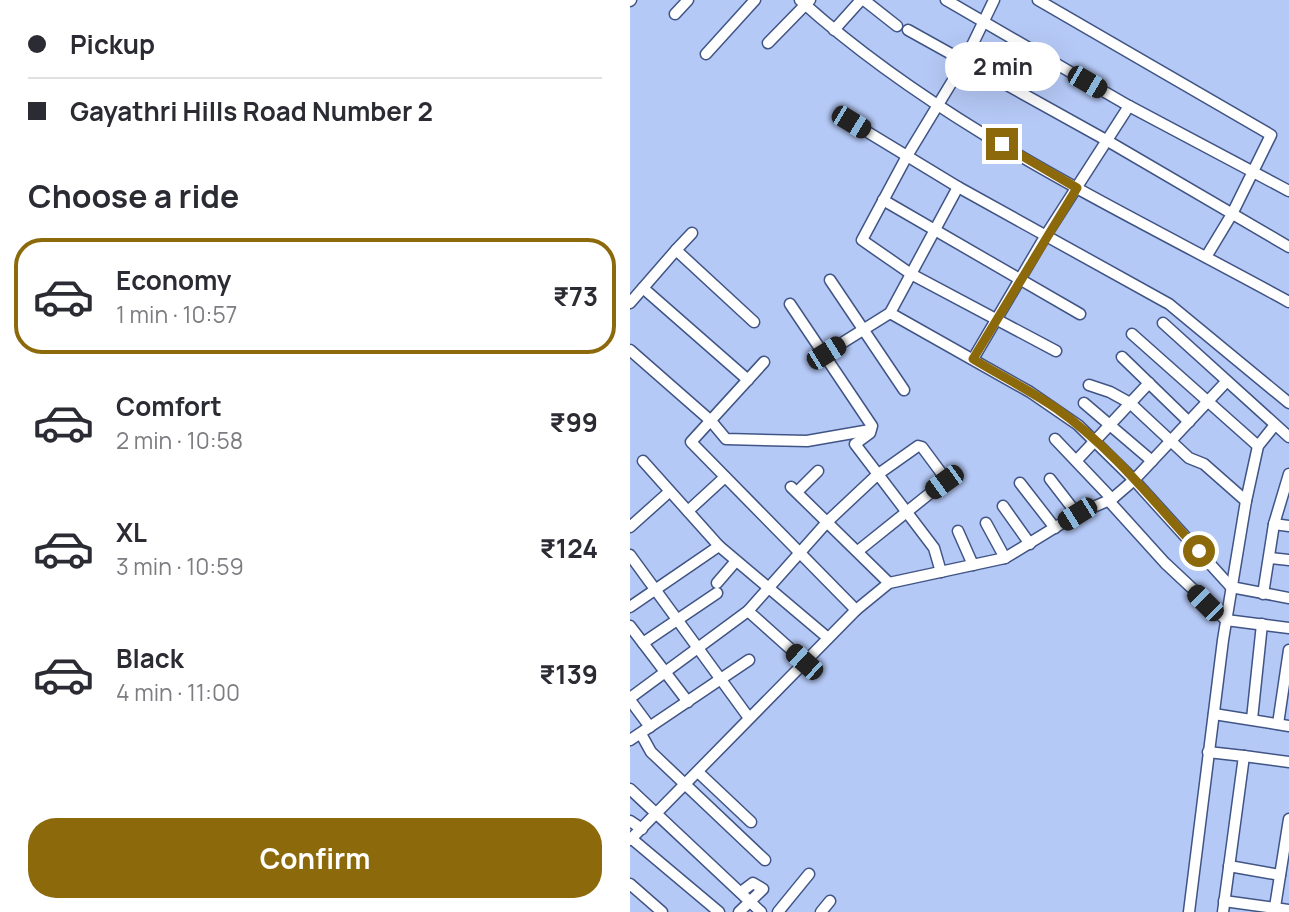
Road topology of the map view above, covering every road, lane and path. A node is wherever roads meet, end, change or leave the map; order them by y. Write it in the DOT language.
graph roads {
  1 [pos="688,0"];
  2 [pos="755,0"];
  3 [pos="862,0"];
  4 [pos="946,0"];
  5 [pos="994,0"];
  6 [pos="1038,0"];
  7 [pos="805,2"];
  8 [pos="675,14"];
  9 [pos="982,21"];
  10 [pos="834,30"];
  11 [pos="768,43"];
  12 [pos="706,54"];
  13 [pos="964,62"];
  14 [pos="1129,106"];
  15 [pos="937,107"];
  16 [pos="851,122"];
  17 [pos="1106,140"];
  18 [pos="907,156"];
  19 [pos="1254,172"];
  20 [pos="958,187"];
  21 [pos="1077,188"];
  22 [pos="1289,191"];
  23 [pos="883,200"];
  24 [pos="1232,214"];
  25 [pos="936,229"];
  26 [pos="692,233"];
  27 [pos="1046,235"];
  28 [pos="1289,247"];
  29 [pos="676,250"];
  30 [pos="1206,257"];
  31 [pos="911,274"];
  32 [pos="1020,279"];
  33 [pos="830,280"];
  34 [pos="643,288"];
  35 [pos="1289,302"];
  36 [pos="630,303"];
  37 [pos="790,304"];
  38 [pos="890,313"];
  39 [pos="1080,314"];
  40 [pos="997,319"];
  41 [pos="754,322"];
  42 [pos="1163,323"];
  43 [pos="864,329"];
  44 [pos="1132,334"];
  45 [pos="630,350"];
  46 [pos="1056,351"];
  47 [pos="826,353"];
  48 [pos="1122,357"];
  49 [pos="973,359"];
  50 [pos="764,362"];
  51 [pos="748,380"];
  52 [pos="1226,382"];
  53 [pos="1149,383"];
  54 [pos="1089,385"];
  55 [pos="904,390"];
  56 [pos="1084,402"];
  57 [pos="1209,402"];
  58 [pos="1130,403"];
  59 [pos="1289,403"];
  60 [pos="712,421"];
  61 [pos="1110,422"];
  62 [pos="1189,422"];
  63 [pos="1275,426"];
  64 [pos="872,430"];
  65 [pos="1289,437"];
  66 [pos="1055,439"];
  67 [pos="1094,442"];
  68 [pos="1171,442"];
  69 [pos="1258,446"];
  70 [pos="1077,460"];
  71 [pos="643,461"];
  72 [pos="1152,461"];
  73 [pos="818,471"];
  74 [pos="1289,474"];
  75 [pos="877,475"];
  76 [pos="725,477"];
  77 [pos="1050,479"];
  78 [pos="1134,480"];
  79 [pos="1020,483"];
  80 [pos="1286,490"];
  81 [pos="669,492"];
  82 [pos="1110,500"];
  83 [pos="1247,501"];
  84 [pos="1003,506"];
  85 [pos="906,510"];
  86 [pos="688,511"];
  87 [pos="1077,514"];
  88 [pos="828,521"];
  89 [pos="986,523"];
  90 [pos="1274,524"];
  91 [pos="1289,526"];
  92 [pos="630,527"];
  93 [pos="1055,528"];
  94 [pos="958,531"];
  95 [pos="1030,544"];
  96 [pos="719,546"];
  97 [pos="858,551"];
  98 [pos="798,552"];
  99 [pos="630,555"];
  100 [pos="1005,558"];
  101 [pos="1270,558"];
  102 [pos="1289,560"];
  103 [pos="736,561"];
  104 [pos="973,565"];
  105 [pos="941,572"];
  106 [pos="889,583"];
  107 [pos="1231,587"];
  108 [pos="766,588"];
  109 [pos="656,589"];
  110 [pos="1263,594"];
  111 [pos="1289,597"];
  112 [pos="630,607"];
  113 [pos="856,610"];
  114 [pos="748,611"];
  115 [pos="676,619"];
  116 [pos="1226,620"];
  117 [pos="1262,624"];
  118 [pos="630,626"];
  119 [pos="1289,628"];
  120 [pos="828,638"];
  121 [pos="643,643"];
  122 [pos="697,650"];
  123 [pos="1289,650"];
  124 [pos="749,660"];
  125 [pos="804,662"];
  126 [pos="664,671"];
  127 [pos="720,680"];
  128 [pos="630,699"];
  129 [pos="688,702"];
  130 [pos="1214,715"];
  131 [pos="750,719"];
  132 [pos="1252,719"];
  133 [pos="1284,725"];
  134 [pos="645,730"];
  135 [pos="630,740"];
  136 [pos="1208,752"];
  137 [pos="1244,756"];
  138 [pos="1289,762"];
  139 [pos="698,772"];
  140 [pos="685,785"];
  141 [pos="630,789"];
  142 [pos="659,814"];
  143 [pos="1289,819"];
  144 [pos="630,821"];
  145 [pos="751,822"];
  146 [pos="642,829"];
  147 [pos="631,839"];
  148 [pos="765,860"];
  149 [pos="1228,866"];
  150 [pos="809,874"];
  151 [pos="1280,875"];
  152 [pos="630,884"];
  153 [pos="741,892"];
  154 [pos="750,901"];
  155 [pos="830,901"];
  156 [pos="1223,906"];
  157 [pos="1275,906"];
  158 [pos="1255,908"];
  159 [pos="1289,910"];
  160 [pos="662,912"];
  161 [pos="719,912"];
  162 [pos="739,912"];
  163 [pos="761,912"];
  164 [pos="778,912"];
  165 [pos="821,912"];
  166 [pos="1189,912"];
  1 -- 8 [label="street"];
  2 -- 12 [label="street"];
  3 -- 10 [label="street"];
  3 -- 13 [label="street"];
  4 -- 9 [label="street"];
  5 -- 9 [label="street"];
  6 -- 19 [label="street"];
  7 -- 10 [label="street"];
  7 -- 11 [label="street"];
  9 -- 13 [label="street"];
  9 -- 14 [label="street"];
  10 -- 15 [label="street"];
  13 -- 15 [label="street"];
  13 -- 17 [label="street"];
  14 -- 17 [label="street"];
  14 -- 19 [label="street"];
  15 -- 18 [label="street"];
  15 -- 21 [label="street"];
  16 -- 18 [label="street"];
  17 -- 21 [label="street"];
  17 -- 24 [label="street"];
  18 -- 20 [label="street"];
  18 -- 23 [label="street"];
  19 -- 22 [label="street"];
  19 -- 24 [label="street"];
  20 -- 25 [label="street"];
  20 -- 27 [label="street"];
  21 -- 27 [label="street"];
  21 -- 30 [label="street"];
  23 -- 25 [label="street"];
  23 -- 31 [label="street"];
  24 -- 28 [label="street"];
  24 -- 30 [label="street"];
  25 -- 31 [label="street"];
  25 -- 32 [label="street"];
  26 -- 29 [label="street"];
  27 -- 32 [label="street"];
  27 -- 59 [label="street"];
  29 -- 34 [label="street"];
  29 -- 41 [label="street"];
  30 -- 35 [label="street"];
  31 -- 38 [label="street"];
  31 -- 40 [label="street"];
  32 -- 39 [label="street"];
  32 -- 40 [label="street"];
  33 -- 43 [label="street"];
  34 -- 36 [label="street"];
  34 -- 51 [label="street"];
  37 -- 47 [label="street"];
  38 -- 43 [label="street"];
  38 -- 49 [label="street"];
  40 -- 46 [label="street"];
  40 -- 49 [label="street"];
  42 -- 52 [label="street"];
  43 -- 47 [label="street"];
  43 -- 55 [label="street"];
  44 -- 57 [label="street"];
  45 -- 60 [label="street"];
  47 -- 64 [label="street"];
  48 -- 53 [label="street"];
  49 -- 67 [label="street"];
  50 -- 51 [label="street"];
  51 -- 60 [label="street"];
  52 -- 57 [label="street"];
  52 -- 63 [label="street"];
  53 -- 58 [label="street"];
  53 -- 62 [label="street"];
  54 -- 58 [label="street"];
  56 -- 61 [label="street"];
  57 -- 62 [label="street"];
  57 -- 69 [label="street"];
  58 -- 61 [label="street"];
  58 -- 68 [label="street"];
  60 -- 64 [label="street"];
  60 -- 76 [label="street"];
  61 -- 67 [label="street"];
  61 -- 72 [label="street"];
  62 -- 68 [label="street"];
  63 -- 65 [label="street"];
  63 -- 69 [label="street"];
  64 -- 75 [label="street"];
  66 -- 70 [label="street"];
  67 -- 70 [label="street"];
  67 -- 78 [label="street"];
  68 -- 72 [label="street"];
  68 -- 83 [label="street"];
  69 -- 83 [label="street"];
  70 -- 82 [label="street"];
  71 -- 81 [label="street"];
  72 -- 78 [label="street"];
  73 -- 88 [label="street"];
  74 -- 80 [label="street"];
  75 -- 85 [label="street"];
  75 -- 85 [label="street"];
  75 -- 88 [label="street"];
  76 -- 86 [label="street"];
  76 -- 98 [label="street"];
  77 -- 87 [label="street"];
  78 -- 82 [label="street"];
  78 -- 107 [label="street"];
  79 -- 93 [label="street"];
  80 -- 90 [label="street"];
  81 -- 86 [label="street"];
  81 -- 92 [label="street"];
  82 -- 87 [label="street"];
  82 -- 116 [label="street"];
  83 -- 107 [label="street"];
  84 -- 95 [label="street"];
  85 -- 97 [label="street"];
  85 -- 105 [label="street"];
  86 -- 96 [label="street"];
  87 -- 93 [label="street"];
  88 -- 97 [label="street"];
  88 -- 98 [label="street"];
  89 -- 100 [label="street"];
  90 -- 91 [label="street"];
  90 -- 101 [label="street"];
  93 -- 95 [label="street"];
  94 -- 104 [label="street"];
  95 -- 100 [label="street"];
  96 -- 103 [label="street"];
  96 -- 109 [label="street"];
  97 -- 106 [label="street"];
  98 -- 108 [label="street"];
  98 -- 113 [label="street"];
  99 -- 109 [label="street"];
  100 -- 104 [label="street"];
  101 -- 102 [label="street"];
  101 -- 110 [label="street"];
  103 -- 108 [label="street"];
  103 -- 115 [label="street"];
  104 -- 105 [label="street"];
  105 -- 106 [label="street"];
  106 -- 113 [label="street"];
  107 -- 110 [label="street"];
  107 -- 116 [label="street"];
  108 -- 114 [label="street"];
  108 -- 120 [label="street"];
  109 -- 112 [label="street"];
  109 -- 115 [label="street"];
  110 -- 111 [label="street"];
  113 -- 120 [label="street"];
  114 -- 122 [label="street"];
  114 -- 125 [label="street"];
  115 -- 121 [label="street"];
  115 -- 122 [label="street"];
  116 -- 117 [label="street"];
  116 -- 130 [label="street"];
  117 -- 119 [label="street"];
  117 -- 132 [label="street"];
  118 -- 121 [label="street"];
  120 -- 125 [label="street"];
  121 -- 126 [label="street"];
  122 -- 126 [label="street"];
  122 -- 127 [label="street"];
  123 -- 133 [label="street"];
  124 -- 127 [label="street"];
  125 -- 131 [label="street"];
  126 -- 128 [label="street"];
  126 -- 129 [label="street"];
  127 -- 129 [label="street"];
  127 -- 131 [label="street"];
  128 -- 134 [label="street"];
  129 -- 134 [label="street"];
  130 -- 132 [label="street"];
  130 -- 136 [label="street"];
  131 -- 139 [label="street"];
  132 -- 133 [label="street"];
  134 -- 135 [label="street"];
  134 -- 140 [label="street"];
  136 -- 137 [label="street"];
  136 -- 166 [label="street"];
  137 -- 138 [label="street"];
  137 -- 149 [label="street"];
  139 -- 140 [label="street"];
  139 -- 145 [label="street"];
  140 -- 142 [label="street"];
  140 -- 148 [label="street"];
  141 -- 142 [label="street"];
  142 -- 146 [label="street"];
  142 -- 153 [label="street"];
  143 -- 151 [label="street"];
  144 -- 146 [label="street"];
  146 -- 147 [label="street"];
  147 -- 161 [label="street"];
  149 -- 151 [label="street"];
  149 -- 156 [label="street"];
  150 -- 164 [label="street"];
  151 -- 157 [label="street"];
  152 -- 160 [label="street"];
  153 -- 154 [label="street"];
  153 -- 154 [label="street"];
  154 -- 162 [label="street"];
  154 -- 163 [label="street"];
  155 -- 165 [label="street"];
  156 -- 158 [label="street"];
  157 -- 158 [label="street"];
  157 -- 159 [label="street"];
}
